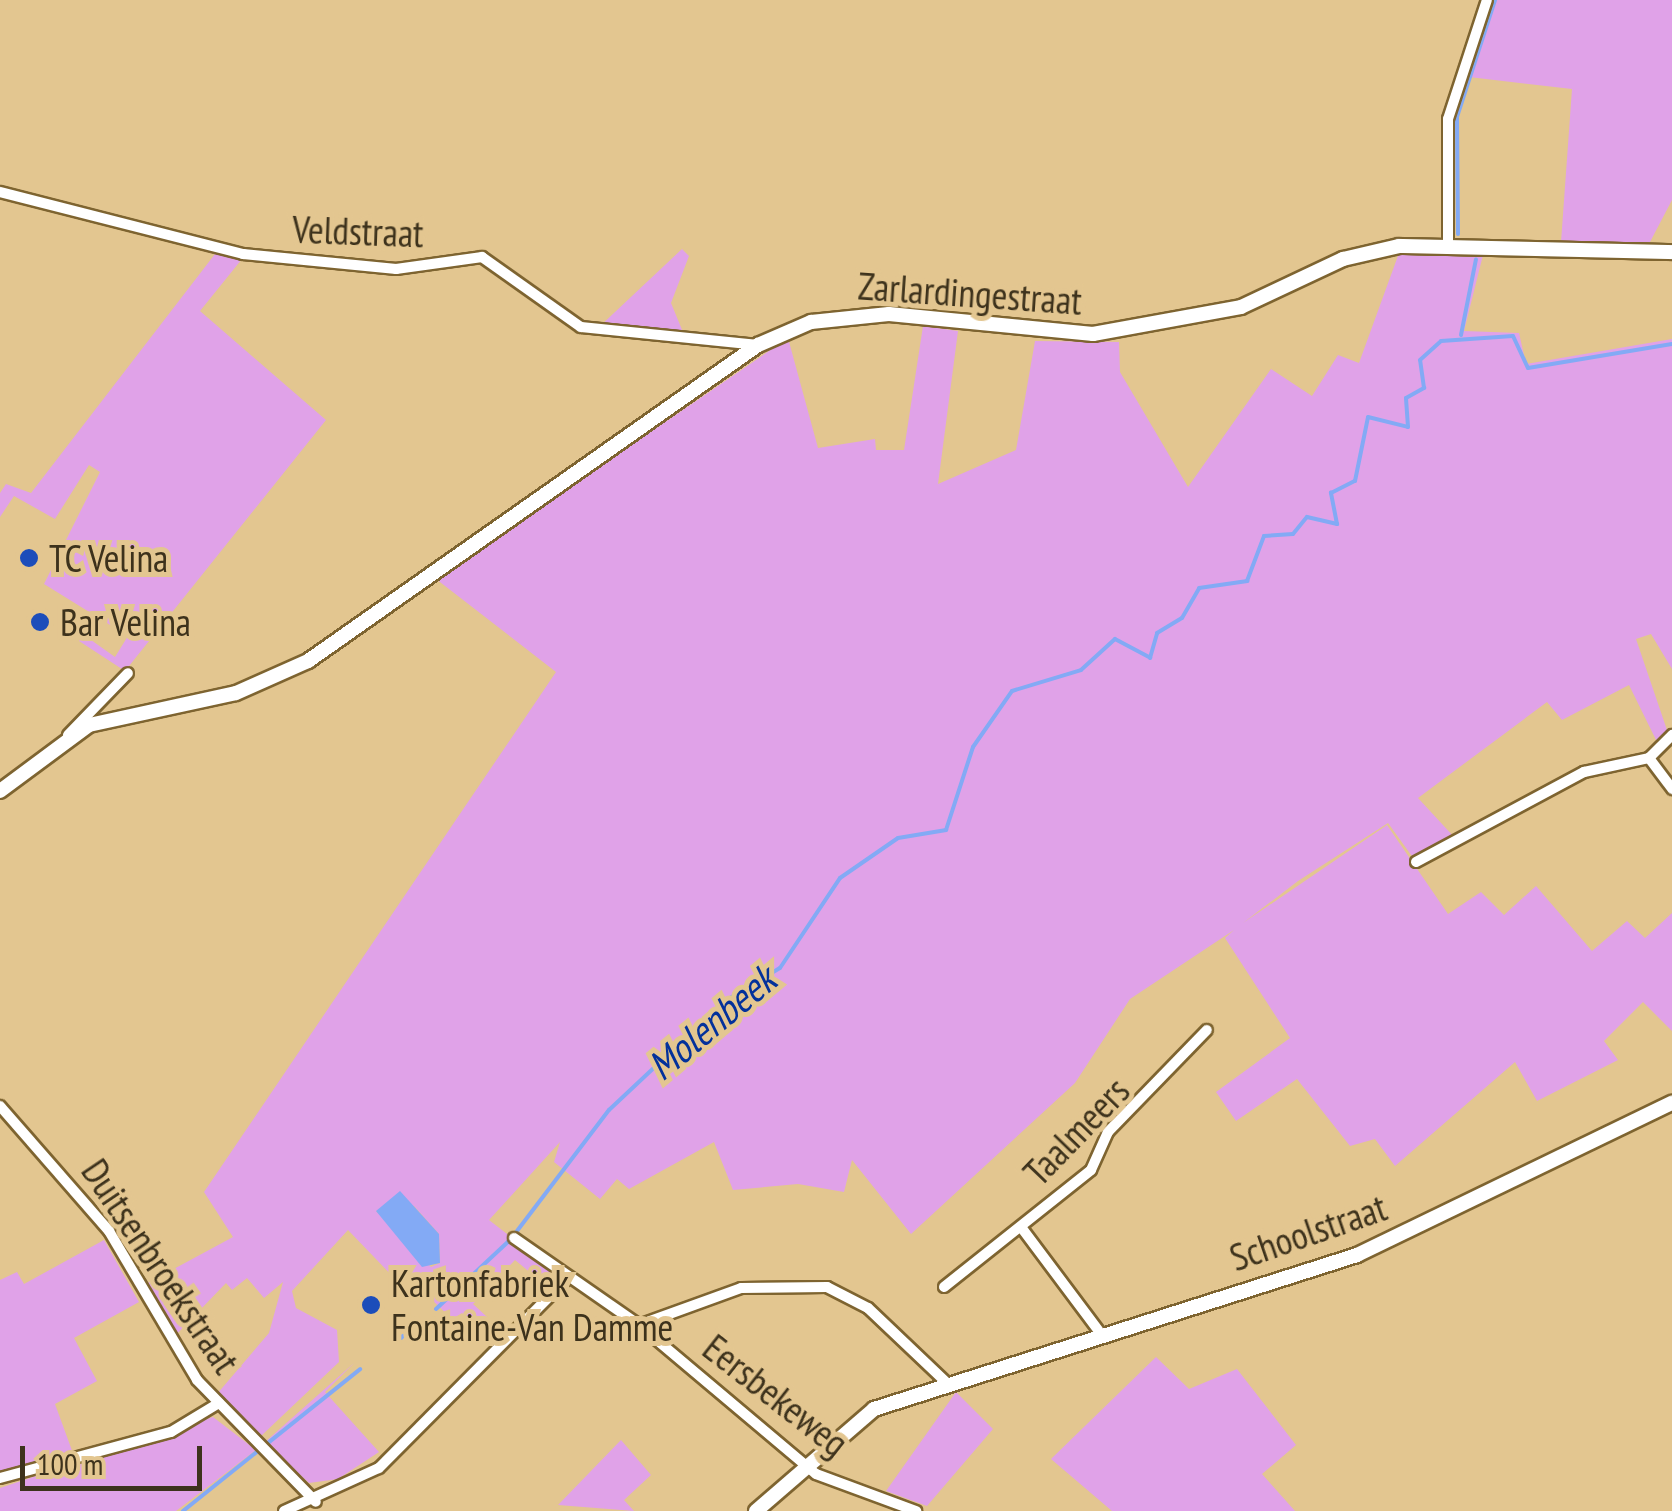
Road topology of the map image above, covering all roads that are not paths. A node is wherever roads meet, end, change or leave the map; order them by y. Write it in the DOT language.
graph roads {
  1 [pos="1487,0"];
  2 [pos="0,192"];
  3 [pos="1448,245"];
  4 [pos="1672,252"];
  5 [pos="758,345"];
  6 [pos="128,673"];
  7 [pos="1672,735"];
  8 [pos="67,736"];
  9 [pos="1649,758"];
  10 [pos="1672,788"];
  11 [pos="0,791"];
  12 [pos="1416,862"];
  13 [pos="1207,1030"];
  14 [pos="1672,1102"];
  15 [pos="0,1106"];
  16 [pos="1021,1227"];
  17 [pos="514,1238"];
  18 [pos="565,1281"];
  19 [pos="944,1288"];
  20 [pos="639,1325"];
  21 [pos="1098,1330"];
  22 [pos="947,1383"];
  23 [pos="219,1404"];
  24 [pos="804,1463"];
  25 [pos="0,1478"];
  26 [pos="317,1507"];
  27 [pos="284,1511"];
  28 [pos="756,1511"];
  29 [pos="916,1511"];
  1 -- 3 [label="street"];
  2 -- 5 [label="street, Veldstraat"];
  3 -- 4 [label="street, Zarlardingestraat"];
  3 -- 5 [label="street, Zarlardingestraat"];
  5 -- 8 [label="street, Zarlardingestraat"];
  6 -- 8 [label="street"];
  7 -- 9 [label="street"];
  8 -- 11 [label="street, Zarlardingestraat"];
  9 -- 10 [label="street"];
  9 -- 12 [label="street"];
  13 -- 16 [label="street, Taalmeers"];
  14 -- 21 [label="street, Schoolstraat"];
  15 -- 23 [label="street, Duitsenbroekstraat"];
  16 -- 19 [label="street, Taalmeers"];
  16 -- 21 [label="street, Taalmeers"];
  17 -- 18 [label="street, Eersbekeweg"];
  18 -- 20 [label="street, Eersbekeweg"];
  18 -- 26 [label="street"];
  20 -- 22 [label="street"];
  20 -- 24 [label="street, Eersbekeweg"];
  21 -- 22 [label="street, Schoolstraat"];
  22 -- 24 [label="street, Schoolstraat"];
  23 -- 25 [label="street"];
  23 -- 26 [label="street, Duitsenbroekstraat"];
  24 -- 28 [label="street, Schoolstraat"];
  24 -- 29 [label="street, Eersbekeweg"];
  26 -- 27 [label="street"];
}
